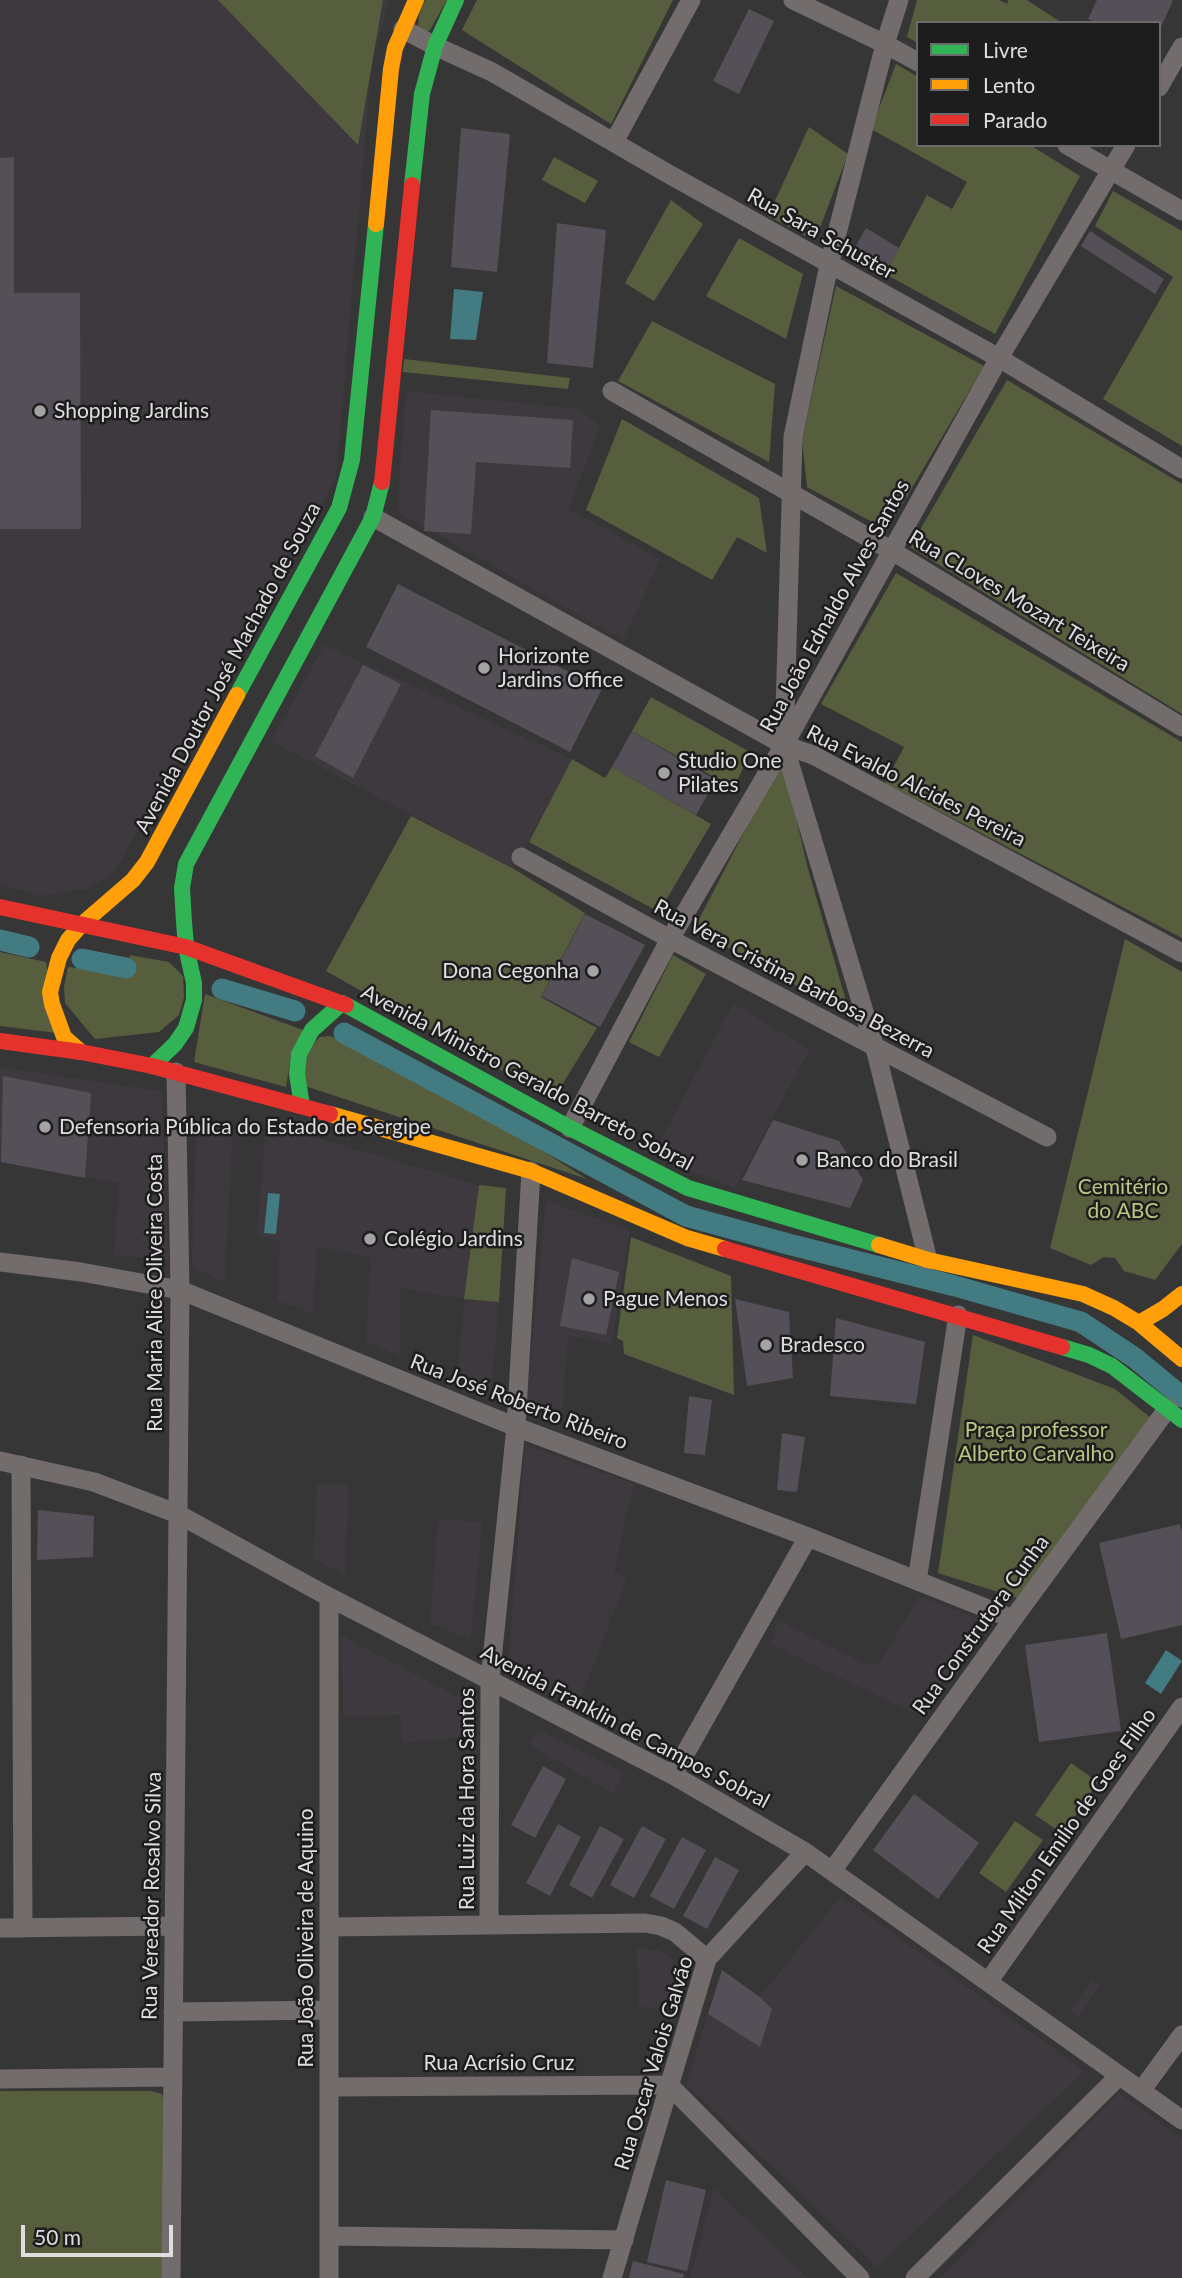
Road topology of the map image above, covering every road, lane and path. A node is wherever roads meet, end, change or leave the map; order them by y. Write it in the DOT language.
graph roads {
  1 [pos="416,0"];
  2 [pos="456,0"];
  3 [pos="691,0"];
  4 [pos="793,0"];
  5 [pos="899,0"];
  6 [pos="403,29"];
  7 [pos="885,44"];
  8 [pos="435,46"];
  9 [pos="1182,47"];
  10 [pos="916,61"];
  11 [pos="1161,84"];
  12 [pos="614,142"];
  13 [pos="1071,147"];
  14 [pos="1125,147"];
  15 [pos="1112,170"];
  16 [pos="1182,211"];
  17 [pos="829,265"];
  18 [pos="999,358"];
  19 [pos="612,391"];
  20 [pos="1182,469"];
  21 [pos="792,491"];
  22 [pos="373,517"];
  23 [pos="892,551"];
  24 [pos="1182,727"];
  25 [pos="785,744"];
  26 [pos="522,857"];
  27 [pos="0,908"];
  28 [pos="81,925"];
  29 [pos="670,939"];
  30 [pos="186,947"];
  31 [pos="1182,953"];
  32 [pos="342,1003"];
  33 [pos="0,1041"];
  34 [pos="875,1048"];
  35 [pos="81,1052"];
  36 [pos="152,1066"];
  37 [pos="176,1072"];
  38 [pos="302,1106"];
  39 [pos="570,1128"];
  40 [pos="1047,1138"];
  41 [pos="531,1171"];
  42 [pos="928,1260"];
  43 [pos="0,1262"];
  44 [pos="180,1290"];
  45 [pos="1182,1294"];
  46 [pos="958,1315"];
  47 [pos="1139,1324"];
  48 [pos="1182,1359"];
  49 [pos="1175,1414"];
  50 [pos="516,1427"];
  51 [pos="0,1461"];
  52 [pos="21,1465"];
  53 [pos="178,1514"];
  54 [pos="808,1537"];
  55 [pos="917,1581"];
  56 [pos="330,1597"];
  57 [pos="1013,1619"];
  58 [pos="490,1679"];
  59 [pos="1182,1707"];
  60 [pos="673,1775"];
  61 [pos="806,1852"];
  62 [pos="832,1871"];
  63 [pos="489,1924"];
  64 [pos="174,1926"];
  65 [pos="329,1927"];
  66 [pos="0,1928"];
  67 [pos="23,1928"];
  68 [pos="707,1959"];
  69 [pos="988,1982"];
  70 [pos="329,2010"];
  71 [pos="173,2012"];
  72 [pos="1182,2035"];
  73 [pos="1119,2076"];
  74 [pos="173,2077"];
  75 [pos="0,2079"];
  76 [pos="669,2085"];
  77 [pos="329,2087"];
  78 [pos="1141,2091"];
  79 [pos="1182,2120"];
  80 [pos="329,2236"];
  81 [pos="624,2240"];
  82 [pos="171,2278"];
  83 [pos="329,2278"];
  84 [pos="612,2278"];
  85 [pos="860,2278"];
  86 [pos="915,2278"];
  1 -- 6 [label="main road, Avenida Doutor José Machado de Souza"];
  2 -- 8 [label="main road"];
  3 -- 12 [label="street"];
  4 -- 7 [label="street"];
  5 -- 7 [label="street"];
  6 -- 8 [label="street, Rua Sara Schuster"];
  6 -- 28 [label="main road, Avenida Doutor José Machado de Souza"];
  7 -- 10 [label="street"];
  7 -- 17 [label="street"];
  8 -- 12 [label="street, Rua Sara Schuster"];
  8 -- 22 [label="main road"];
  9 -- 11 [label="street"];
  12 -- 17 [label="street, Rua Sara Schuster"];
  13 -- 15 [label="street"];
  14 -- 15 [label="street, Rua João Ednaldo Alves Santos"];
  15 -- 16 [label="street"];
  15 -- 18 [label="street, Rua João Ednaldo Alves Santos"];
  17 -- 18 [label="street, Rua Sara Schuster"];
  17 -- 21 [label="street"];
  18 -- 20 [label="street, Rua Sara Schuster"];
  18 -- 23 [label="street, Rua João Ednaldo Alves Santos"];
  19 -- 21 [label="street, Rua CLoves Mozart Teixeira"];
  21 -- 23 [label="street, Rua CLoves Mozart Teixeira"];
  21 -- 25 [label="street"];
  22 -- 25 [label="street, Rua Evaldo Alcides Pereira"];
  22 -- 30 [label="main road"];
  23 -- 24 [label="street, Rua CLoves Mozart Teixeira"];
  23 -- 25 [label="street, Rua João Ednaldo Alves Santos"];
  25 -- 29 [label="street, Rua João Ednaldo Alves Santos"];
  25 -- 31 [label="street, Rua Evaldo Alcides Pereira"];
  25 -- 34 [label="street"];
  26 -- 29 [label="street, Rua Vera Cristina Barbosa Bezerra"];
  27 -- 28 [label="main road, Avenida Ministro Geraldo Barreto Sobral"];
  28 -- 30 [label="main road, Avenida Ministro Geraldo Barreto Sobral"];
  28 -- 35 [label="main road"];
  29 -- 34 [label="street, Rua Vera Cristina Barbosa Bezerra"];
  29 -- 39 [label="street, Rua João Ednaldo Alves Santos"];
  30 -- 32 [label="main road, Avenida Ministro Geraldo Barreto Sobral"];
  30 -- 36 [label="main road"];
  32 -- 38 [label="main road"];
  32 -- 39 [label="main road, Avenida Ministro Geraldo Barreto Sobral"];
  33 -- 35 [label="main road"];
  34 -- 40 [label="street, Rua Vera Cristina Barbosa Bezerra"];
  34 -- 42 [label="street"];
  35 -- 36 [label="main road"];
  36 -- 37 [label="main road"];
  37 -- 38 [label="main road"];
  37 -- 44 [label="street, Rua Maria Alice Oliveira Costa"];
  38 -- 41 [label="main road"];
  39 -- 42 [label="main road, Avenida Ministro Geraldo Barreto Sobral"];
  41 -- 46 [label="main road"];
  41 -- 50 [label="street, Rua Luiz da Hora Santos"];
  42 -- 47 [label="main road, Avenida Ministro Geraldo Barreto Sobral"];
  43 -- 44 [label="street, Rua José Roberto Ribeiro"];
  44 -- 50 [label="street, Rua José Roberto Ribeiro"];
  44 -- 53 [label="street, Rua Maria Alice Oliveira Costa"];
  45 -- 47 [label="main road"];
  46 -- 49 [label="main road"];
  46 -- 55 [label="street"];
  47 -- 48 [label="main road, Avenida Ministro Geraldo Barreto Sobral"];
  49 -- 57 [label="street, Rua Construtora Cunha"];
  50 -- 54 [label="street, Rua José Roberto Ribeiro"];
  50 -- 58 [label="street, Rua Luiz da Hora Santos"];
  51 -- 52 [label="street, Avenida Franklin de Campos Sobral"];
  52 -- 53 [label="street, Avenida Franklin de Campos Sobral"];
  52 -- 67 [label="street"];
  53 -- 56 [label="street, Avenida Franklin de Campos Sobral"];
  53 -- 64 [label="street, Rua Vereador Rosalvo Silva"];
  54 -- 55 [label="street, Rua José Roberto Ribeiro"];
  54 -- 60 [label="street"];
  55 -- 57 [label="street, Rua José Roberto Ribeiro"];
  56 -- 58 [label="street, Avenida Franklin de Campos Sobral"];
  56 -- 65 [label="street, Rua João Oliveira de Aquino"];
  57 -- 62 [label="street, Rua Construtora Cunha"];
  58 -- 60 [label="street, Avenida Franklin de Campos Sobral"];
  58 -- 63 [label="street, Rua Luiz da Hora Santos"];
  59 -- 69 [label="street, Rua Milton Emilio de Goes Filho"];
  60 -- 61 [label="street, Avenida Franklin de Campos Sobral"];
  61 -- 62 [label="street, Avenida Franklin de Campos Sobral"];
  61 -- 68 [label="street, Rua Oscar Valois Galvão"];
  62 -- 69 [label="street, Avenida Franklin de Campos Sobral"];
  63 -- 65 [label="street"];
  63 -- 68 [label="street"];
  64 -- 67 [label="street"];
  64 -- 71 [label="street, Rua Vereador Rosalvo Silva"];
  65 -- 70 [label="street, Rua João Oliveira de Aquino"];
  66 -- 67 [label="street"];
  68 -- 76 [label="street, Rua Oscar Valois Galvão"];
  69 -- 73 [label="street, Avenida Franklin de Campos Sobral"];
  70 -- 71 [label="street"];
  70 -- 77 [label="street, Rua João Oliveira de Aquino"];
  71 -- 74 [label="street, Rua Vereador Rosalvo Silva"];
  72 -- 78 [label="street"];
  73 -- 78 [label="street, Avenida Franklin de Campos Sobral"];
  73 -- 86 [label="street"];
  74 -- 75 [label="street"];
  74 -- 82 [label="street, Rua Vereador Rosalvo Silva"];
  76 -- 77 [label="street, Rua Acrísio Cruz"];
  76 -- 81 [label="street, Rua Oscar Valois Galvão"];
  76 -- 85 [label="street"];
  77 -- 80 [label="street, Rua João Oliveira de Aquino"];
  78 -- 79 [label="street, Avenida Franklin de Campos Sobral"];
  80 -- 81 [label="street"];
  80 -- 83 [label="street, Rua João Oliveira de Aquino"];
  81 -- 84 [label="street, Rua Oscar Valois Galvão"];
}
